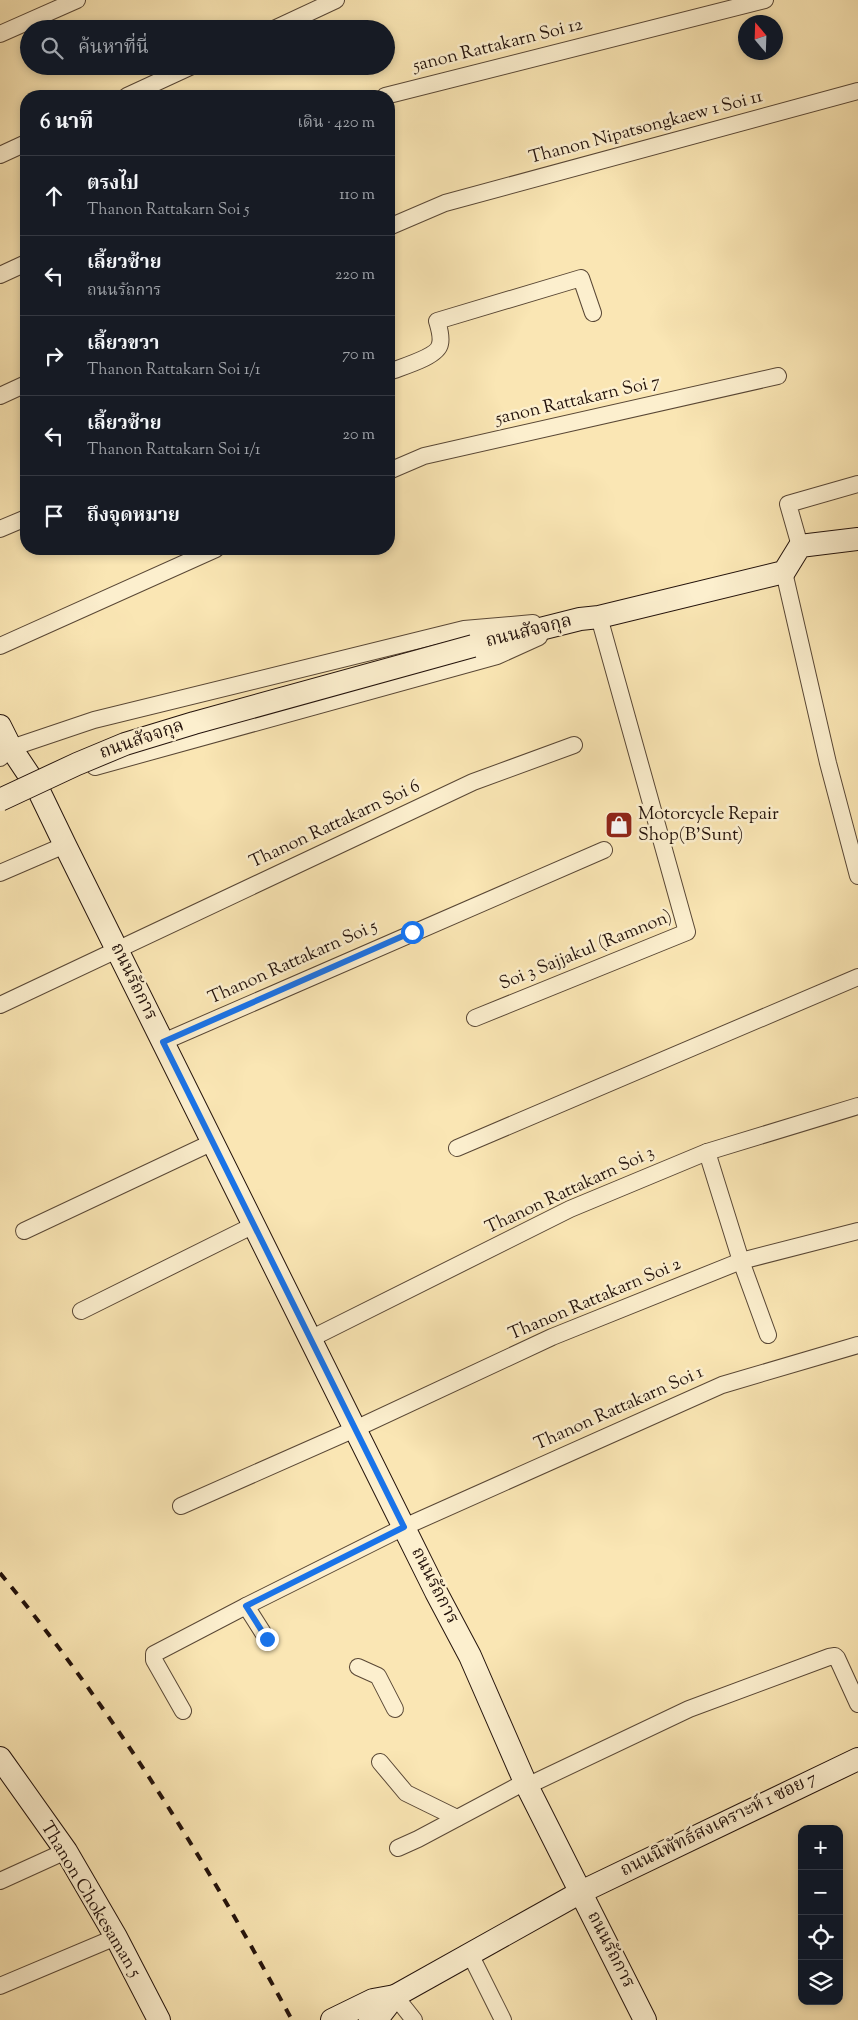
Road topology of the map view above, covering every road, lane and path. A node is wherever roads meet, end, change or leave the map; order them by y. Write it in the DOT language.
graph roads {
  1 [pos="77,0"];
  2 [pos="336,0"];
  3 [pos="765,0"];
  4 [pos="32,20"];
  5 [pos="293,20"];
  6 [pos="20,25"];
  7 [pos="0,34"];
  8 [pos="172,75"];
  9 [pos="140,90"];
  10 [pos="858,91"];
  11 [pos="395,94"];
  12 [pos="20,146"];
  13 [pos="0,155"];
  14 [pos="395,224"];
  15 [pos="20,266"];
  16 [pos="0,275"];
  17 [pos="593,313"];
  18 [pos="395,370"];
  19 [pos="778,376"];
  20 [pos="20,387"];
  21 [pos="0,396"];
  22 [pos="395,468"];
  23 [pos="858,484"];
  24 [pos="20,521"];
  25 [pos="0,529"];
  26 [pos="858,539"];
  27 [pos="800,546"];
  28 [pos="203,555"];
  29 [pos="784,572"];
  30 [pos="590,618"];
  31 [pos="0,646"];
  32 [pos="0,726"];
  33 [pos="574,745"];
  34 [pos="6,753"];
  35 [pos="38,787"];
  36 [pos="0,800"];
  37 [pos="65,845"];
  38 [pos="604,850"];
  39 [pos="0,873"];
  40 [pos="858,876"];
  41 [pos="117,949"];
  42 [pos="858,976"];
  43 [pos="0,1005"];
  44 [pos="476,1018"];
  45 [pos="163,1042"];
  46 [pos="858,1106"];
  47 [pos="213,1142"];
  48 [pos="457,1148"];
  49 [pos="707,1152"];
  50 [pos="254,1225"];
  51 [pos="24,1230"];
  52 [pos="858,1232"];
  53 [pos="741,1261"];
  54 [pos="81,1311"];
  55 [pos="768,1335"];
  56 [pos="310,1339"];
  57 [pos="858,1345"];
  58 [pos="356,1429"];
  59 [pos="181,1506"];
  60 [pos="404,1527"];
  61 [pos="246,1606"];
  62 [pos="267,1639"];
  63 [pos="358,1667"];
  64 [pos="858,1704"];
  65 [pos="395,1709"];
  66 [pos="182,1711"];
  67 [pos="0,1758"];
  68 [pos="858,1759"];
  69 [pos="380,1762"];
  70 [pos="526,1784"];
  71 [pos="457,1818"];
  72 [pos="398,1848"];
  73 [pos="66,1851"];
  74 [pos="0,1880"];
  75 [pos="581,1892"];
  76 [pos="116,1937"];
  77 [pos="470,1954"];
  78 [pos="0,1986"];
  79 [pos="395,1996"];
  80 [pos="156,2019"];
  81 [pos="332,2020"];
  82 [pos="370,2020"];
  83 [pos="414,2020"];
  84 [pos="503,2020"];
  85 [pos="645,2020"];
  1 -- 4 [label="street"];
  2 -- 5 [label="street"];
  3 -- 11 [label="street, 5anon Rattakarn Soi 12"];
  6 -- 7 [label="street"];
  8 -- 9 [label="street"];
  10 -- 14 [label="street, Thanon Nipatsongkaew 1 Soi 11"];
  12 -- 13 [label="street"];
  15 -- 16 [label="street"];
  17 -- 18 [label="street"];
  19 -- 22 [label="street, 5anon Rattakarn Soi 7"];
  20 -- 21 [label="street"];
  23 -- 27 [label="street"];
  24 -- 25 [label="street"];
  26 -- 27 [label="street"];
  27 -- 29 [label="street"];
  28 -- 31 [label="street"];
  29 -- 30 [label="street, ถนนสัจจกุล"];
  29 -- 40 [label="street"];
  30 -- 34 [label="street, ถนนสัจจกุล"];
  30 -- 35 [label="street, ถนนสัจจกุล"];
  30 -- 36 [label="street, ถนนสัจจกุล, bridge"];
  30 -- 44 [label="street, Soi 3 Sajjakul (Ramnon)"];
  32 -- 34 [label="street, ถนนรัถการ"];
  33 -- 41 [label="street, Thanon Rattakarn Soi 6"];
  34 -- 35 [label="street, ถนนรัถการ"];
  35 -- 37 [label="street, ถนนรัถการ"];
  37 -- 39 [label="street"];
  37 -- 41 [label="street, ถนนรัถการ"];
  38 -- 45 [label="street, Thanon Rattakarn Soi 5"];
  41 -- 43 [label="street, Thanon Rattakarn Soi 6"];
  41 -- 45 [label="street, ถนนรัถการ"];
  42 -- 48 [label="street"];
  45 -- 47 [label="street, ถนนรัถการ"];
  46 -- 49 [label="street, Thanon Rattakarn Soi 3"];
  47 -- 50 [label="street, ถนนรัถการ"];
  47 -- 51 [label="street"];
  49 -- 53 [label="street"];
  49 -- 56 [label="street, Thanon Rattakarn Soi 3"];
  50 -- 54 [label="street"];
  50 -- 56 [label="street, ถนนรัถการ"];
  52 -- 53 [label="street, Thanon Rattakarn Soi 2"];
  53 -- 55 [label="street"];
  53 -- 58 [label="street, Thanon Rattakarn Soi 2"];
  56 -- 58 [label="street, ถนนรัถการ"];
  57 -- 60 [label="street, Thanon Rattakarn Soi 1"];
  58 -- 59 [label="street, Thanon Rattakarn Soi 2"];
  58 -- 60 [label="street, ถนนรัถการ"];
  60 -- 61 [label="street, Thanon Rattakarn Soi 1"];
  60 -- 70 [label="street, ถนนรัถการ"];
  61 -- 62 [label="street"];
  61 -- 66 [label="street, Thanon Rattakarn Soi 1"];
  63 -- 65 [label="street"];
  64 -- 70 [label="street"];
  67 -- 73 [label="street, Thanon Chokesaman 5"];
  68 -- 75 [label="street, ถนนนิพัทธ์สงเคราะห์ 1 ซอย 7"];
  69 -- 71 [label="street"];
  70 -- 71 [label="street"];
  70 -- 75 [label="street, ถนนรัถการ"];
  71 -- 72 [label="street"];
  73 -- 74 [label="street"];
  73 -- 76 [label="street, Thanon Chokesaman 5"];
  75 -- 77 [label="street, ถนนนิพัทธ์สงเคราะห์ 1 ซอย 7"];
  75 -- 85 [label="street, ถนนรัถการ"];
  76 -- 78 [label="street"];
  76 -- 80 [label="street, Thanon Chokesaman 5"];
  77 -- 79 [label="street, ถนนนิพัทธ์สงเคราะห์ 1 ซอย 7"];
  77 -- 84 [label="street"];
  79 -- 81 [label="street"];
  79 -- 82 [label="street"];
  79 -- 83 [label="street"];
}
